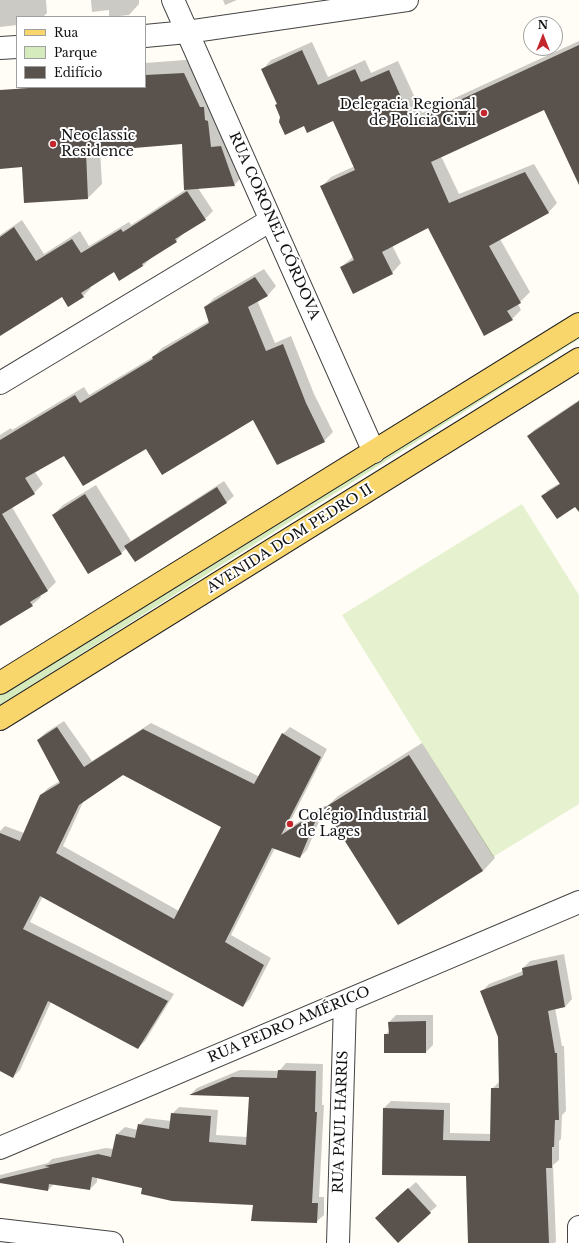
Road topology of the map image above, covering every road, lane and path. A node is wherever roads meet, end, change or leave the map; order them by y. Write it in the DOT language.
graph roads {
  1 [pos="173,0"];
  2 [pos="407,0"];
  3 [pos="187,32"];
  4 [pos="146,36"];
  5 [pos="16,47"];
  6 [pos="0,48"];
  7 [pos="271,220"];
  8 [pos="579,324"];
  9 [pos="579,358"];
  10 [pos="0,383"];
  11 [pos="374,452"];
  12 [pos="0,683"];
  13 [pos="0,719"];
  14 [pos="579,902"];
  15 [pos="345,1002"];
  16 [pos="0,1148"];
  17 [pos="579,1227"];
  18 [pos="0,1230"];
  19 [pos="103,1242"];
  20 [pos="338,1243"];
  21 [pos="578,1243"];
  1 -- 3 [label="street, RUA CORONEL CÓRDOVA"];
  2 -- 3 [label="street"];
  3 -- 4 [label="street"];
  3 -- 7 [label="street, RUA CORONEL CÓRDOVA"];
  5 -- 6 [label="street"];
  7 -- 10 [label="street"];
  7 -- 11 [label="street, RUA CORONEL CÓRDOVA"];
  8 -- 11 [label="main road"];
  9 -- 13 [label="main road, AVENIDA DOM PEDRO II"];
  11 -- 12 [label="main road"];
  14 -- 15 [label="street, RUA PEDRO AMÉRICO"];
  15 -- 16 [label="street, RUA PEDRO AMÉRICO"];
  15 -- 20 [label="street, RUA PAUL HARRIS"];
  17 -- 21 [label="street"];
  18 -- 19 [label="street"];
}
